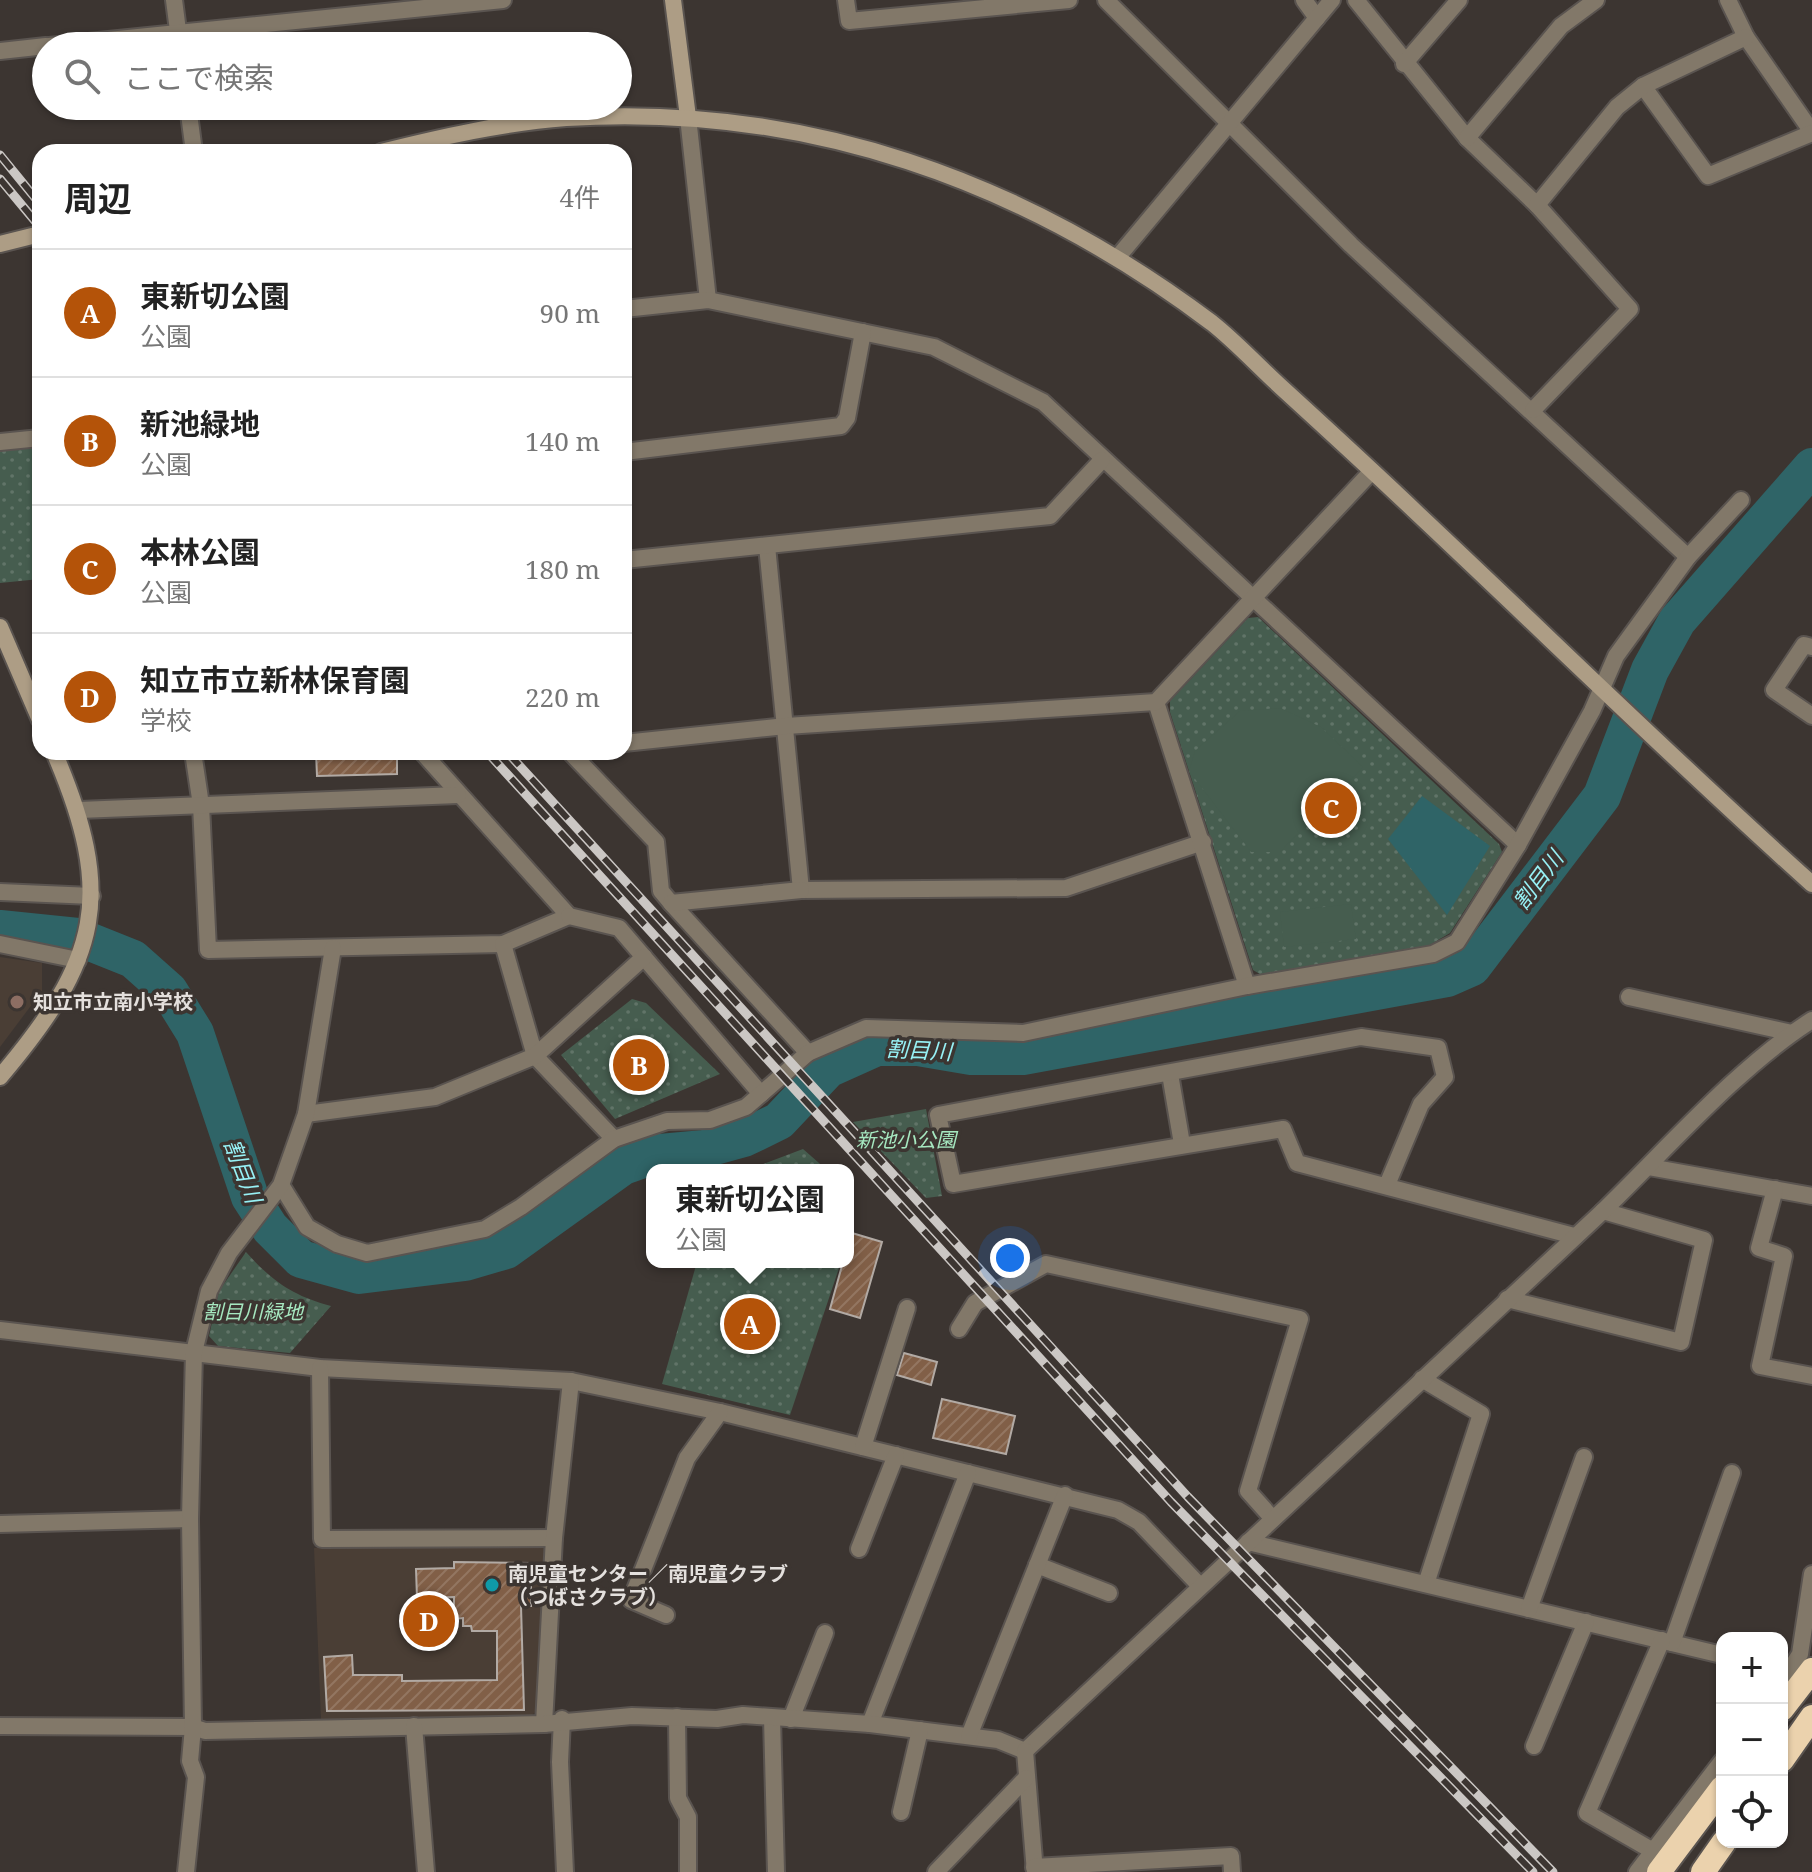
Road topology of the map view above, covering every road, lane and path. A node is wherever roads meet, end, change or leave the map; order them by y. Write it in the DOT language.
graph roads {
  1 [pos="174,0"];
  2 [pos="503,0"];
  3 [pos="673,0"];
  4 [pos="846,0"];
  5 [pos="1069,0"];
  6 [pos="1106,0"];
  7 [pos="1304,0"];
  8 [pos="1332,0"];
  9 [pos="1356,0"];
  10 [pos="1459,0"];
  11 [pos="1596,0"];
  12 [pos="1728,0"];
  13 [pos="1317,18"];
  14 [pos="178,32"];
  15 [pos="237,32"];
  16 [pos="1746,37"];
  17 [pos="32,48"];
  18 [pos="0,51"];
  19 [pos="1404,64"];
  20 [pos="1643,86"];
  21 [pos="688,117"];
  22 [pos="632,118"];
  23 [pos="190,120"];
  24 [pos="557,120"];
  25 [pos="1230,121"];
  26 [pos="1812,132"];
  27 [pos="1467,138"];
  28 [pos="193,144"];
  29 [pos="414,144"];
  30 [pos="1537,205"];
  31 [pos="32,236"];
  32 [pos="0,244"];
  33 [pos="1117,258"];
  34 [pos="708,300"];
  35 [pos="632,308"];
  36 [pos="863,332"];
  37 [pos="1533,410"];
  38 [pos="32,439"];
  39 [pos="0,442"];
  40 [pos="632,451"];
  41 [pos="1102,460"];
  42 [pos="1372,471"];
  43 [pos="1741,500"];
  44 [pos="767,546"];
  45 [pos="1688,557"];
  46 [pos="632,559"];
  47 [pos="1254,600"];
  48 [pos="0,627"];
  49 [pos="1812,647"];
  50 [pos="1606,691"];
  51 [pos="32,701"];
  52 [pos="1156,702"];
  53 [pos="1812,716"];
  54 [pos="786,726"];
  55 [pos="632,742"];
  56 [pos="57,760"];
  57 [pos="194,760"];
  58 [pos="429,760"];
  59 [pos="578,760"];
  60 [pos="458,795"];
  61 [pos="201,805"];
  62 [pos="79,810"];
  63 [pos="1203,842"];
  64 [pos="1518,845"];
  65 [pos="1812,884"];
  66 [pos="801,890"];
  67 [pos="0,892"];
  68 [pos="92,896"];
  69 [pos="671,903"];
  70 [pos="569,916"];
  71 [pos="0,944"];
  72 [pos="503,944"];
  73 [pos="333,948"];
  74 [pos="80,955"];
  75 [pos="644,957"];
  76 [pos="1247,986"];
  77 [pos="1629,997"];
  78 [pos="1812,1020"];
  79 [pos="1792,1033"];
  80 [pos="808,1053"];
  81 [pos="535,1056"];
  82 [pos="1170,1074"];
  83 [pos="0,1077"];
  84 [pos="761,1094"];
  85 [pos="306,1114"];
  86 [pos="614,1139"];
  87 [pos="1182,1144"];
  88 [pos="1649,1167"];
  89 [pos="1387,1185"];
  90 [pos="1775,1189"];
  91 [pos="277,1190"];
  92 [pos="1812,1196"];
  93 [pos="1603,1211"];
  94 [pos="1574,1236"];
  95 [pos="1507,1299"];
  96 [pos="907,1308"];
  97 [pos="959,1329"];
  98 [pos="0,1330"];
  99 [pos="194,1352"];
  100 [pos="320,1368"];
  101 [pos="1812,1376"];
  102 [pos="1422,1379"];
  103 [pos="571,1381"];
  104 [pos="720,1412"];
  105 [pos="863,1447"];
  106 [pos="896,1455"];
  107 [pos="1584,1457"];
  108 [pos="968,1473"];
  109 [pos="1732,1473"];
  110 [pos="1065,1495"];
  111 [pos="190,1519"];
  112 [pos="1273,1519"];
  113 [pos="0,1524"];
  114 [pos="554,1538"];
  115 [pos="1248,1542"];
  116 [pos="859,1549"];
  117 [pos="1037,1565"];
  118 [pos="1812,1574"];
  119 [pos="1426,1584"];
  120 [pos="1200,1586"];
  121 [pos="1109,1593"];
  122 [pos="1529,1609"];
  123 [pos="666,1615"];
  124 [pos="1586,1622"];
  125 [pos="825,1633"];
  126 [pos="1667,1642"];
  127 [pos="1716,1654"];
  128 [pos="1792,1673"];
  129 [pos="1783,1704"];
  130 [pos="677,1717"];
  131 [pos="1812,1717"];
  132 [pos="772,1718"];
  133 [pos="562,1719"];
  134 [pos="791,1719"];
  135 [pos="544,1724"];
  136 [pos="870,1724"];
  137 [pos="0,1726"];
  138 [pos="414,1726"];
  139 [pos="193,1727"];
  140 [pos="920,1730"];
  141 [pos="969,1736"];
  142 [pos="1534,1746"];
  143 [pos="1025,1751"];
  144 [pos="1788,1751"];
  145 [pos="1716,1770"];
  146 [pos="1026,1778"];
  147 [pos="1716,1795"];
  148 [pos="901,1812"];
  149 [pos="1720,1848"];
  150 [pos="1656,1862"];
  151 [pos="1035,1870"];
  152 [pos="186,1872"];
  153 [pos="426,1872"];
  154 [pos="565,1872"];
  155 [pos="688,1872"];
  156 [pos="776,1872"];
  157 [pos="936,1872"];
  158 [pos="1232,1872"];
  159 [pos="1637,1872"];
  160 [pos="1703,1872"];
  1 -- 14 [label="street"];
  2 -- 15 [label="street"];
  3 -- 21 [label="street"];
  4 -- 5 [label="street"];
  6 -- 25 [label="street"];
  7 -- 13 [label="street"];
  8 -- 13 [label="street"];
  9 -- 19 [label="street"];
  10 -- 19 [label="street"];
  11 -- 27 [label="street"];
  12 -- 16 [label="street"];
  13 -- 25 [label="street"];
  16 -- 20 [label="street"];
  16 -- 26 [label="street"];
  17 -- 18 [label="street"];
  19 -- 27 [label="street"];
  20 -- 26 [label="street"];
  20 -- 30 [label="street"];
  21 -- 22 [label="street"];
  21 -- 33 [label="street"];
  21 -- 34 [label="street"];
  23 -- 28 [label="street"];
  24 -- 29 [label="street"];
  25 -- 33 [label="street"];
  25 -- 37 [label="street"];
  27 -- 30 [label="street"];
  30 -- 37 [label="street"];
  31 -- 32 [label="street"];
  33 -- 42 [label="street"];
  34 -- 35 [label="street"];
  34 -- 36 [label="street"];
  36 -- 40 [label="street"];
  36 -- 41 [label="street"];
  37 -- 45 [label="street"];
  38 -- 39 [label="street"];
  41 -- 44 [label="street"];
  41 -- 47 [label="street"];
  42 -- 47 [label="street"];
  42 -- 50 [label="street"];
  43 -- 45 [label="street"];
  44 -- 46 [label="street"];
  44 -- 54 [label="street"];
  45 -- 50 [label="street"];
  47 -- 52 [label="street"];
  47 -- 64 [label="street"];
  48 -- 51 [label="street"];
  49 -- 53 [label="street"];
  50 -- 64 [label="street"];
  50 -- 65 [label="street"];
  52 -- 54 [label="street"];
  52 -- 63 [label="street"];
  54 -- 55 [label="street"];
  54 -- 66 [label="street"];
  56 -- 62 [label="street"];
  57 -- 61 [label="street"];
  58 -- 60 [label="street"];
  59 -- 69 [label="street"];
  60 -- 61 [label="street"];
  60 -- 70 [label="street"];
  61 -- 62 [label="street"];
  61 -- 73 [label="street"];
  62 -- 68 [label="street"];
  63 -- 66 [label="street"];
  63 -- 76 [label="street"];
  64 -- 76 [label="street"];
  66 -- 69 [label="street"];
  67 -- 68 [label="street"];
  68 -- 74 [label="street"];
  69 -- 80 [label="street"];
  70 -- 72 [label="street"];
  70 -- 75 [label="street"];
  71 -- 74 [label="street"];
  72 -- 73 [label="street"];
  72 -- 81 [label="street"];
  73 -- 85 [label="street"];
  74 -- 83 [label="street"];
  75 -- 81 [label="street"];
  75 -- 84 [label="street"];
  76 -- 80 [label="street"];
  77 -- 79 [label="street"];
  78 -- 79 [label="street"];
  79 -- 88 [label="street"];
  80 -- 84 [label="street"];
  81 -- 85 [label="street"];
  81 -- 86 [label="street"];
  82 -- 87 [label="street"];
  82 -- 87 [label="street"];
  82 -- 89 [label="street"];
  84 -- 86 [label="street"];
  85 -- 91 [label="street"];
  86 -- 91 [label="street"];
  87 -- 89 [label="street"];
  88 -- 90 [label="street"];
  88 -- 93 [label="street"];
  89 -- 94 [label="street"];
  90 -- 92 [label="street"];
  90 -- 101 [label="street"];
  91 -- 99 [label="street"];
  93 -- 94 [label="street"];
  93 -- 95 [label="street"];
  94 -- 95 [label="street"];
  95 -- 102 [label="street"];
  96 -- 105 [label="street"];
  97 -- 112 [label="street"];
  98 -- 99 [label="street"];
  99 -- 100 [label="street"];
  99 -- 111 [label="street"];
  100 -- 103 [label="street"];
  100 -- 114 [label="street"];
  102 -- 112 [label="street"];
  102 -- 119 [label="street"];
  103 -- 104 [label="street"];
  103 -- 114 [label="street"];
  104 -- 105 [label="street"];
  104 -- 123 [label="street"];
  105 -- 106 [label="street"];
  106 -- 108 [label="street"];
  106 -- 116 [label="street"];
  107 -- 122 [label="street"];
  108 -- 110 [label="street"];
  108 -- 136 [label="street"];
  109 -- 126 [label="street"];
  110 -- 117 [label="street"];
  110 -- 120 [label="street"];
  111 -- 113 [label="street"];
  111 -- 139 [label="street"];
  112 -- 115 [label="street"];
  114 -- 135 [label="street"];
  115 -- 119 [label="street"];
  115 -- 120 [label="street"];
  117 -- 121 [label="street"];
  117 -- 141 [label="street"];
  118 -- 128 [label="street"];
  119 -- 122 [label="street"];
  120 -- 143 [label="street"];
  122 -- 124 [label="street"];
  124 -- 126 [label="street"];
  124 -- 142 [label="street"];
  125 -- 134 [label="street"];
  126 -- 127 [label="street"];
  126 -- 150 [label="street"];
  128 -- 129 [label="highway"];
  130 -- 132 [label="street"];
  130 -- 133 [label="street"];
  130 -- 155 [label="street"];
  131 -- 144 [label="highway"];
  132 -- 134 [label="street"];
  132 -- 156 [label="street"];
  133 -- 135 [label="street"];
  133 -- 154 [label="street"];
  134 -- 136 [label="street"];
  135 -- 138 [label="street"];
  136 -- 140 [label="street"];
  137 -- 139 [label="street"];
  138 -- 139 [label="street"];
  138 -- 153 [label="street"];
  139 -- 152 [label="street"];
  140 -- 141 [label="street"];
  140 -- 148 [label="street"];
  141 -- 143 [label="street"];
  143 -- 146 [label="street"];
  145 -- 150 [label="street"];
  146 -- 151 [label="street"];
  146 -- 157 [label="street"];
  147 -- 150 [label="highway"];
  149 -- 160 [label="highway"];
  150 -- 159 [label="street"];
  151 -- 158 [label="street"];
}
